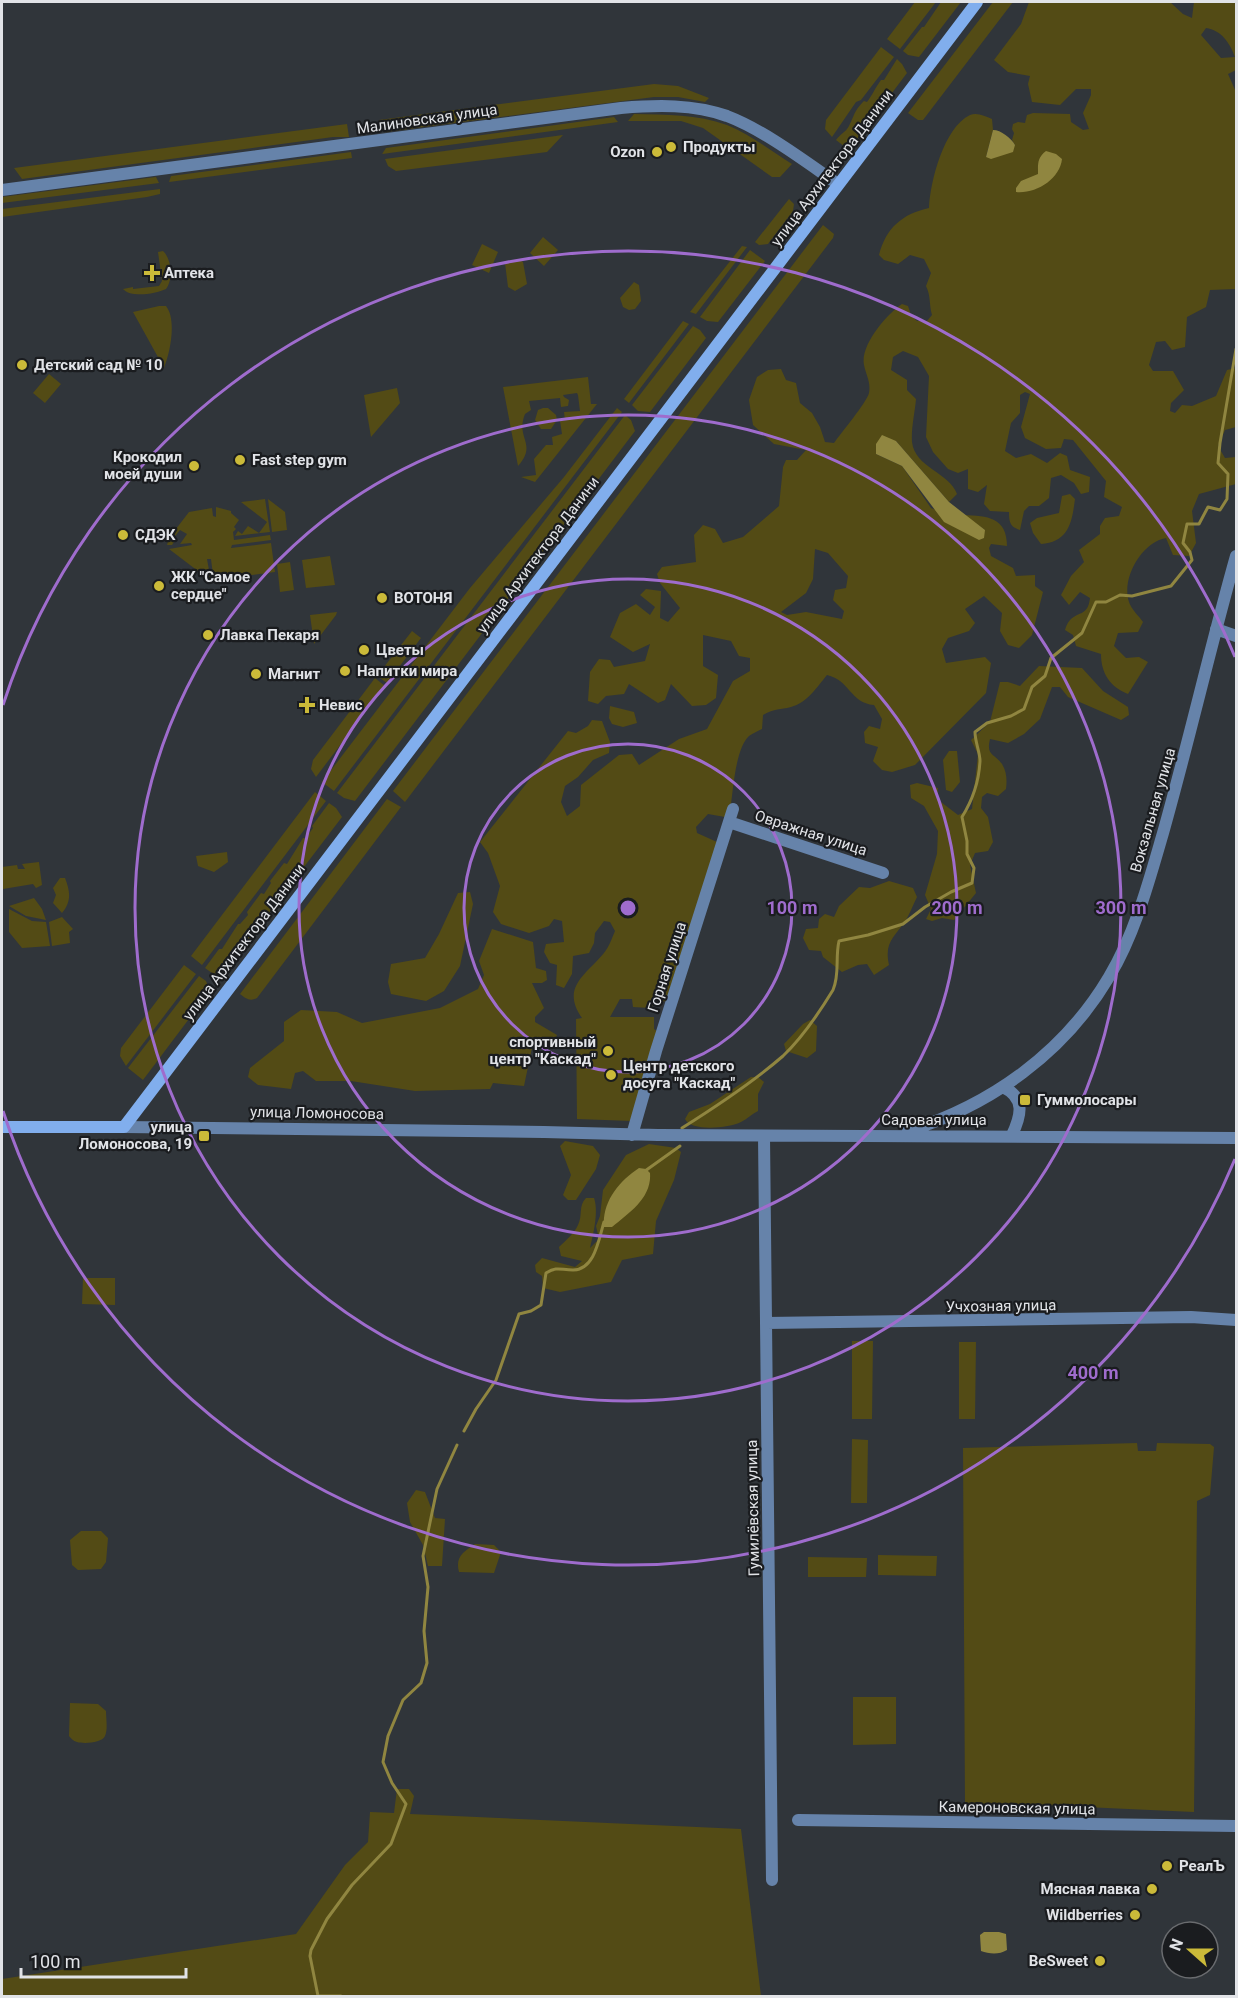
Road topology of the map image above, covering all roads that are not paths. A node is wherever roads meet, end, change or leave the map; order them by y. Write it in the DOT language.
graph roads {
  1 [pos="977,2"];
  2 [pos="838,184"];
  3 [pos="2,190"];
  4 [pos="1236,556"];
  5 [pos="1216,629"];
  6 [pos="1236,636"];
  7 [pos="733,809"];
  8 [pos="729,822"];
  9 [pos="883,873"];
  10 [pos="1003,1087"];
  11 [pos="2,1127"];
  12 [pos="124,1127"];
  13 [pos="632,1135"];
  14 [pos="895,1135"];
  15 [pos="1012,1135"];
  16 [pos="764,1136"];
  17 [pos="1236,1138"];
  18 [pos="1236,1320"];
  19 [pos="766,1323"];
  20 [pos="798,1820"];
  21 [pos="1236,1826"];
  22 [pos="772,1880"];
  1 -- 2 [label="street, улица Архитектора Данини"];
  2 -- 3 [label="street, Малиновская улица"];
  2 -- 12 [label="street, улица Архитектора Данини"];
  4 -- 5 [label="street, Вокзальная улица"];
  5 -- 6 [label="street"];
  5 -- 10 [label="street, Вокзальная улица"];
  7 -- 8 [label="street, Горная улица"];
  8 -- 9 [label="street, Овражная улица"];
  8 -- 13 [label="street, Горная улица"];
  10 -- 14 [label="street, Вокзальная улица"];
  10 -- 15 [label="street"];
  11 -- 12 [label="street, улица Ломоносова"];
  12 -- 13 [label="street, улица Ломоносова"];
  13 -- 16 [label="street, Садовая улица"];
  14 -- 15 [label="street, Садовая улица"];
  14 -- 16 [label="street, Садовая улица"];
  15 -- 17 [label="street, Садовая улица"];
  16 -- 19 [label="street, Гумилёвская улица"];
  18 -- 19 [label="street, Учхозная улица"];
  19 -- 22 [label="street, Гумилёвская улица"];
  20 -- 21 [label="street, Камероновская улица"];
}
